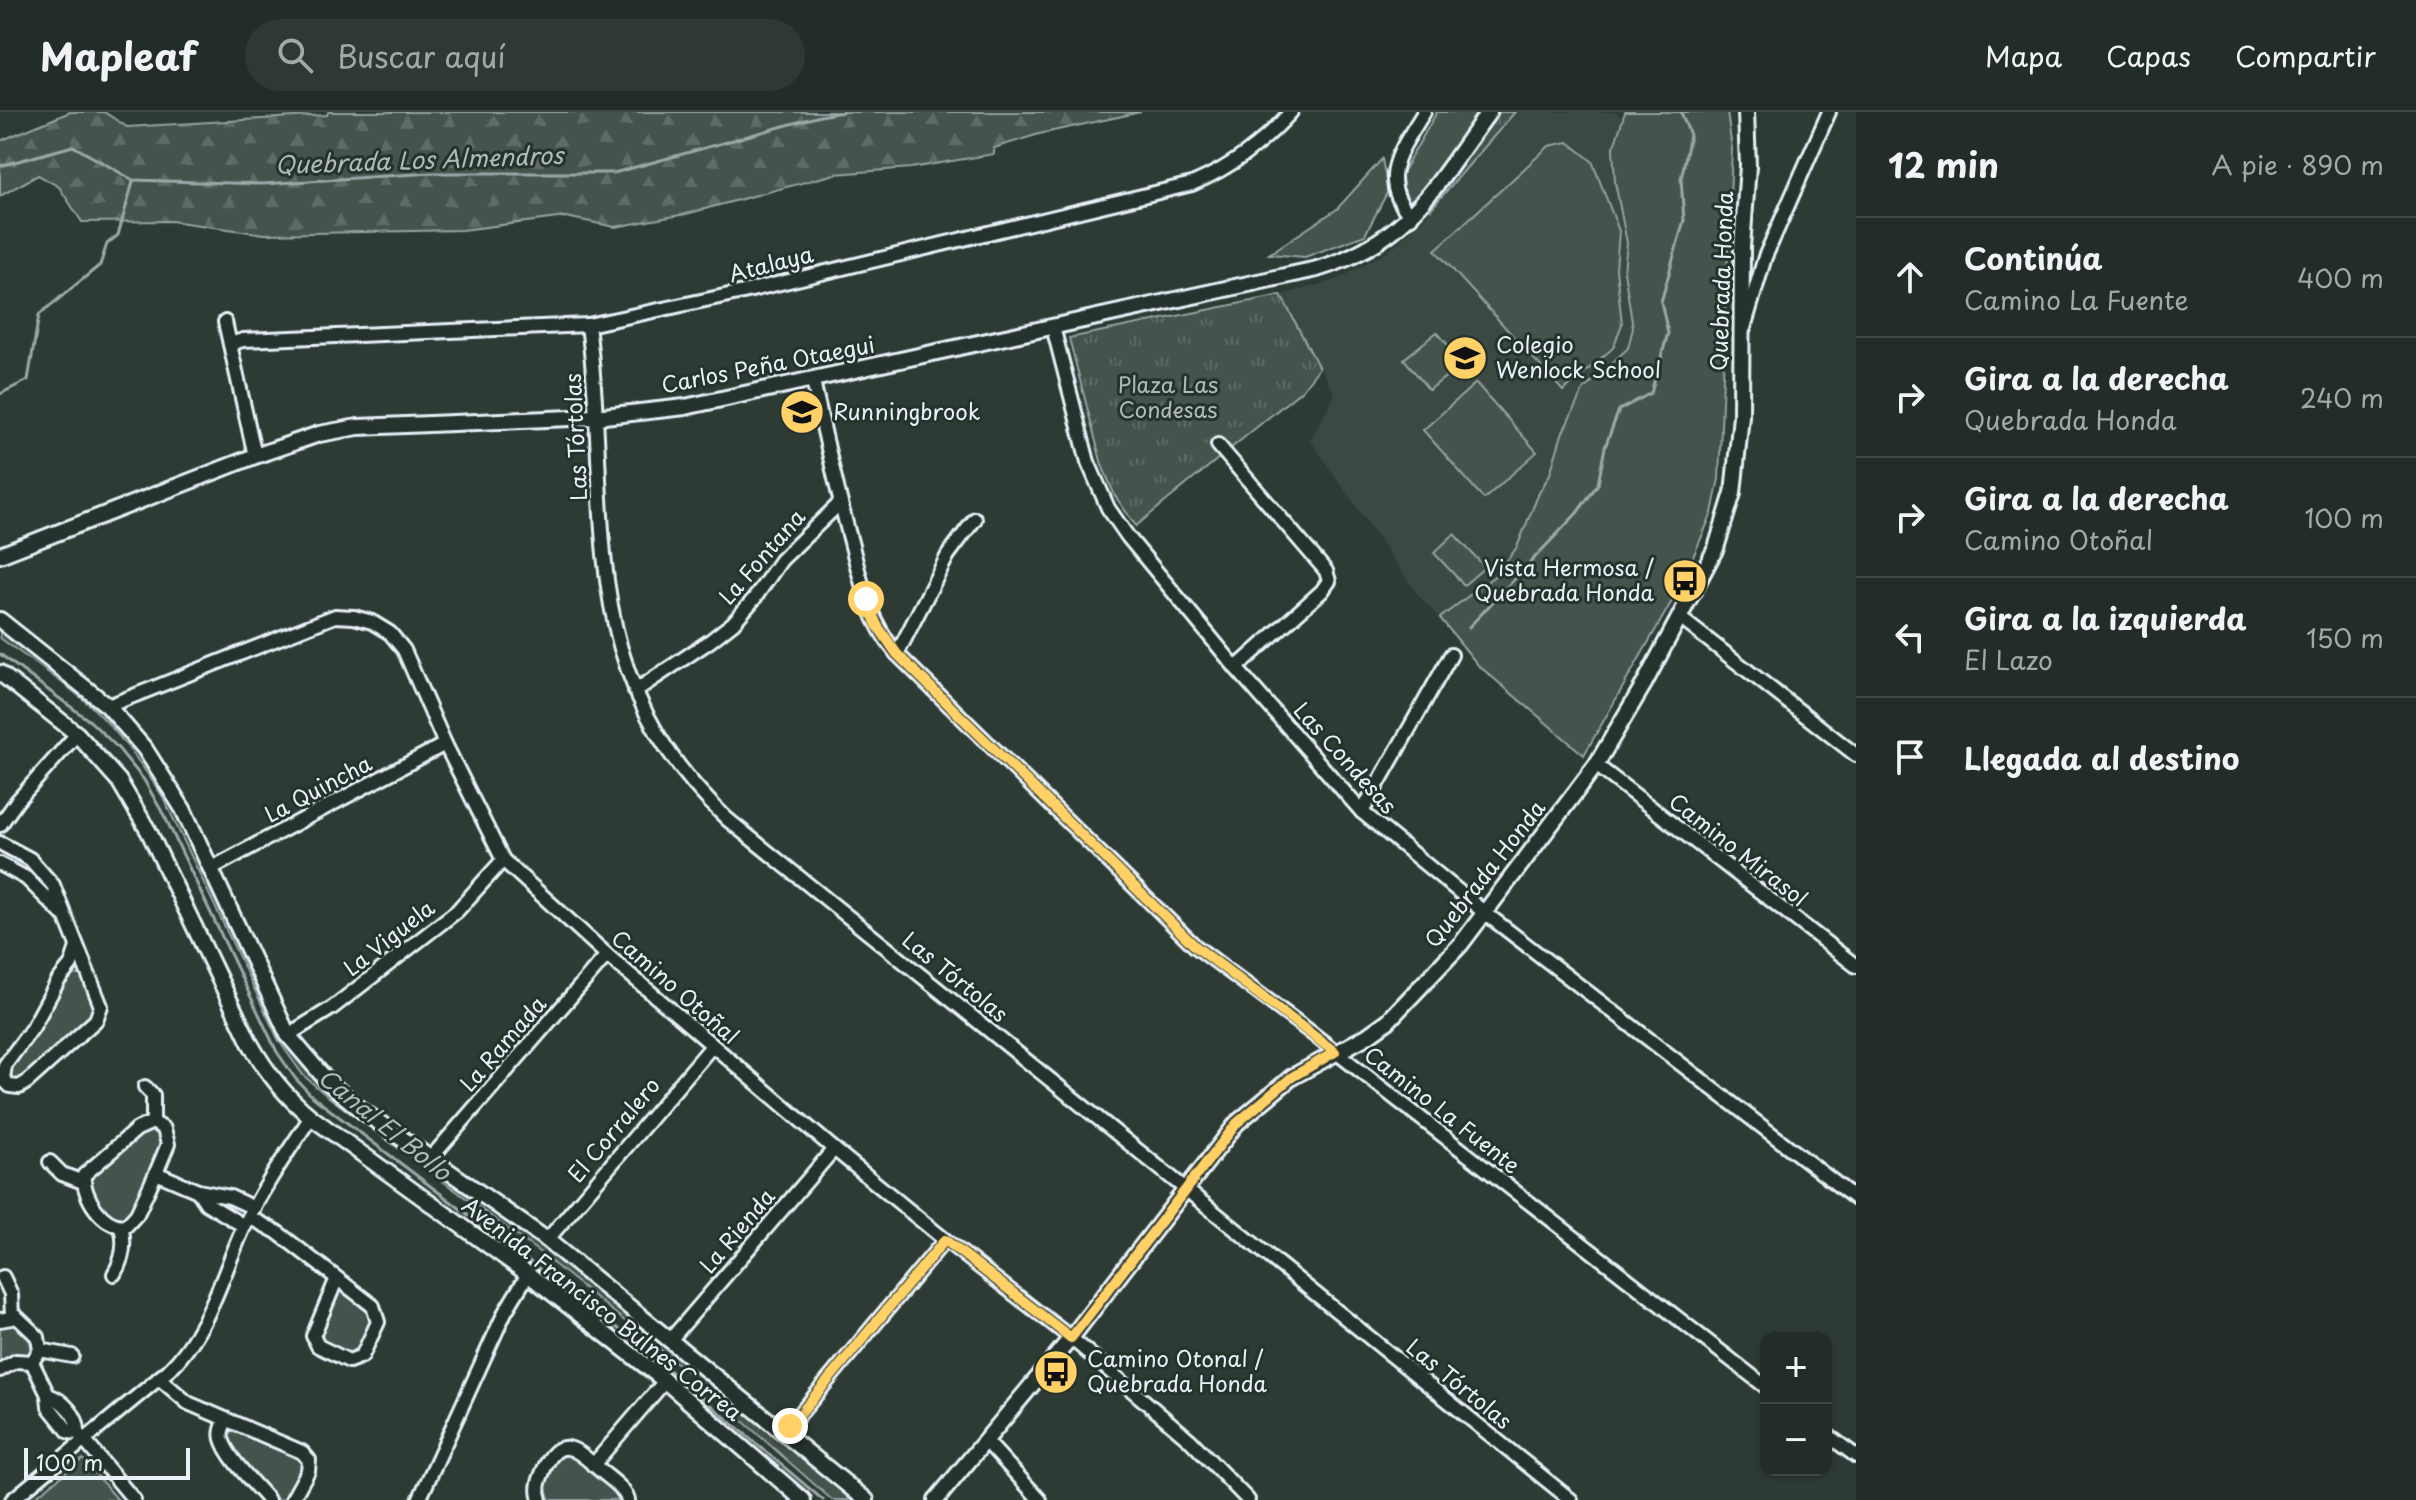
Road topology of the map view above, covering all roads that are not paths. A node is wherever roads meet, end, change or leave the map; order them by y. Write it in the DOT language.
graph roads {
  1 [pos="1291,112"];
  2 [pos="1424,112"];
  3 [pos="1489,112"];
  4 [pos="1746,112"];
  5 [pos="1829,112"];
  6 [pos="1411,217"];
  7 [pos="225,322"];
  8 [pos="588,325"];
  9 [pos="1053,327"];
  10 [pos="1741,335"];
  11 [pos="230,344"];
  12 [pos="813,381"];
  13 [pos="595,417"];
  14 [pos="1218,445"];
  15 [pos="255,456"];
  16 [pos="840,503"];
  17 [pos="975,519"];
  18 [pos="0,555"];
  19 [pos="1680,618"];
  20 [pos="0,620"];
  21 [pos="897,654"];
  22 [pos="1451,655"];
  23 [pos="1236,668"];
  24 [pos="0,673"];
  25 [pos="635,691"];
  26 [pos="108,706"];
  27 [pos="77,734"];
  28 [pos="445,744"];
  29 [pos="1856,755"];
  30 [pos="1596,765"];
  31 [pos="1362,812"];
  32 [pos="0,825"];
  33 [pos="0,843"];
  34 [pos="503,860"];
  35 [pos="0,864"];
  36 [pos="210,869"];
  37 [pos="1485,913"];
  38 [pos="65,918"];
  39 [pos="77,947"];
  40 [pos="607,955"];
  41 [pos="1856,966"];
  42 [pos="88,973"];
  43 [pos="63,974"];
  44 [pos="288,1035"];
  45 [pos="712,1046"];
  46 [pos="1335,1052"];
  47 [pos="145,1087"];
  48 [pos="311,1117"];
  49 [pos="153,1122"];
  50 [pos="834,1149"];
  51 [pos="430,1159"];
  52 [pos="50,1162"];
  53 [pos="156,1173"];
  54 [pos="83,1182"];
  55 [pos="1186,1189"];
  56 [pos="198,1191"];
  57 [pos="1856,1199"];
  58 [pos="249,1217"];
  59 [pos="121,1227"];
  60 [pos="547,1240"];
  61 [pos="945,1240"];
  62 [pos="114,1274"];
  63 [pos="528,1274"];
  64 [pos="3,1277"];
  65 [pos="337,1278"];
  66 [pos="6,1318"];
  67 [pos="1071,1338"];
  68 [pos="671,1339"];
  69 [pos="40,1350"];
  70 [pos="72,1356"];
  71 [pos="32,1362"];
  72 [pos="0,1370"];
  73 [pos="159,1378"];
  74 [pos="665,1381"];
  75 [pos="1760,1382"];
  76 [pos="226,1420"];
  77 [pos="784,1433"];
  78 [pos="81,1436"];
  79 [pos="1832,1438"];
  80 [pos="986,1441"];
  81 [pos="1856,1456"];
  82 [pos="593,1465"];
  83 [pos="798,1499"];
  84 [pos="12,1500"];
  85 [pos="134,1500"];
  86 [pos="268,1500"];
  87 [pos="292,1500"];
  88 [pos="419,1500"];
  89 [pos="540,1500"];
  90 [pos="628,1500"];
  91 [pos="866,1500"];
  92 [pos="936,1500"];
  93 [pos="1040,1500"];
  94 [pos="1248,1500"];
  95 [pos="1571,1500"];
  1 -- 8 [label="street, Atalaya"];
  2 -- 6 [label="street"];
  3 -- 6 [label="street, Carlos Peña Otaegui"];
  4 -- 10 [label="street, Quebrada Honda"];
  5 -- 10 [label="street"];
  6 -- 9 [label="street, Carlos Peña Otaegui"];
  7 -- 11 [label="street"];
  8 -- 11 [label="street, Atalaya"];
  8 -- 13 [label="street, Las Tórtolas"];
  9 -- 12 [label="street, Carlos Peña Otaegui"];
  9 -- 23 [label="street, Las Condesas"];
  10 -- 19 [label="street, Quebrada Honda"];
  11 -- 15 [label="street"];
  12 -- 13 [label="street, Carlos Peña Otaegui"];
  12 -- 16 [label="street, Camino La Fuente"];
  13 -- 15 [label="street, Carlos Peña Otaegui"];
  13 -- 25 [label="street, Las Tórtolas"];
  14 -- 23 [label="street"];
  15 -- 18 [label="street, Carlos Peña Otaegui"];
  16 -- 21 [label="street, Camino La Fuente"];
  16 -- 25 [label="street, La Fontana"];
  17 -- 21 [label="street"];
  19 -- 29 [label="street"];
  19 -- 30 [label="street, Quebrada Honda"];
  20 -- 26 [label="street, Avenida Francisco Bulnes Correa"];
  21 -- 46 [label="street, Camino La Fuente"];
  22 -- 31 [label="street"];
  23 -- 31 [label="street, Las Condesas"];
  24 -- 27 [label="street, Avenida Francisco Bulnes Correa"];
  25 -- 55 [label="street, Las Tórtolas"];
  26 -- 28 [label="street, Camino Otoñal"];
  26 -- 36 [label="street, Avenida Francisco Bulnes Correa"];
  27 -- 32 [label="street"];
  27 -- 48 [label="street, Avenida Francisco Bulnes Correa"];
  28 -- 34 [label="street, Camino Otoñal"];
  28 -- 36 [label="street, La Quincha"];
  30 -- 37 [label="street, Quebrada Honda"];
  30 -- 41 [label="street, Camino Mirasol"];
  31 -- 37 [label="street, Las Condesas"];
  33 -- 38 [label="street"];
  34 -- 40 [label="street, Camino Otoñal"];
  34 -- 44 [label="street, La Viguela"];
  35 -- 38 [label="street"];
  36 -- 44 [label="street, Avenida Francisco Bulnes Correa"];
  37 -- 46 [label="street, Quebrada Honda"];
  37 -- 57 [label="street, Las Condesas"];
  38 -- 39 [label="street"];
  39 -- 42 [label="street"];
  39 -- 43 [label="street"];
  40 -- 45 [label="street, Camino Otoñal"];
  40 -- 51 [label="street, La Ramada"];
  42 -- 43 [label="street"];
  42 -- 43 [label="street"];
  44 -- 51 [label="street, Avenida Francisco Bulnes Correa"];
  45 -- 50 [label="street, Camino Otoñal"];
  45 -- 60 [label="street, El Corralero"];
  46 -- 55 [label="street, Quebrada Honda"];
  46 -- 75 [label="street, Camino La Fuente"];
  47 -- 49 [label="street"];
  48 -- 58 [label="street"];
  48 -- 63 [label="street, Avenida Francisco Bulnes Correa"];
  49 -- 53 [label="street"];
  49 -- 54 [label="street"];
  50 -- 61 [label="street, Camino Otoñal"];
  50 -- 68 [label="street, La Rienda"];
  51 -- 60 [label="street, Avenida Francisco Bulnes Correa"];
  52 -- 54 [label="street"];
  53 -- 56 [label="street"];
  53 -- 59 [label="street"];
  54 -- 59 [label="street"];
  55 -- 67 [label="street, Quebrada Honda"];
  55 -- 95 [label="street, Las Tórtolas"];
  56 -- 58 [label="street"];
  56 -- 58 [label="street"];
  58 -- 65 [label="street"];
  58 -- 73 [label="street"];
  59 -- 62 [label="street"];
  60 -- 68 [label="street, Avenida Francisco Bulnes Correa"];
  61 -- 67 [label="street, Camino Otoñal"];
  61 -- 77 [label="street"];
  63 -- 74 [label="street, Avenida Francisco Bulnes Correa"];
  63 -- 88 [label="street"];
  64 -- 66 [label="street"];
  65 -- 65 [label="street"];
  66 -- 69 [label="street"];
  67 -- 80 [label="street, Quebrada Honda"];
  67 -- 94 [label="street, Camino Otoñal"];
  68 -- 77 [label="street, Avenida Francisco Bulnes Correa"];
  69 -- 70 [label="street"];
  69 -- 71 [label="street"];
  71 -- 72 [label="street"];
  71 -- 78 [label="street"];
  73 -- 76 [label="street"];
  73 -- 78 [label="street"];
  74 -- 82 [label="street"];
  74 -- 83 [label="street, Avenida Francisco Bulnes Correa"];
  76 -- 86 [label="street"];
  76 -- 87 [label="street"];
  77 -- 91 [label="street, Avenida Francisco Bulnes Correa"];
  78 -- 84 [label="street"];
  78 -- 85 [label="street"];
  79 -- 81 [label="street"];
  80 -- 92 [label="street, Quebrada Honda"];
  80 -- 93 [label="street"];
  82 -- 89 [label="street"];
  82 -- 90 [label="street"];
}
